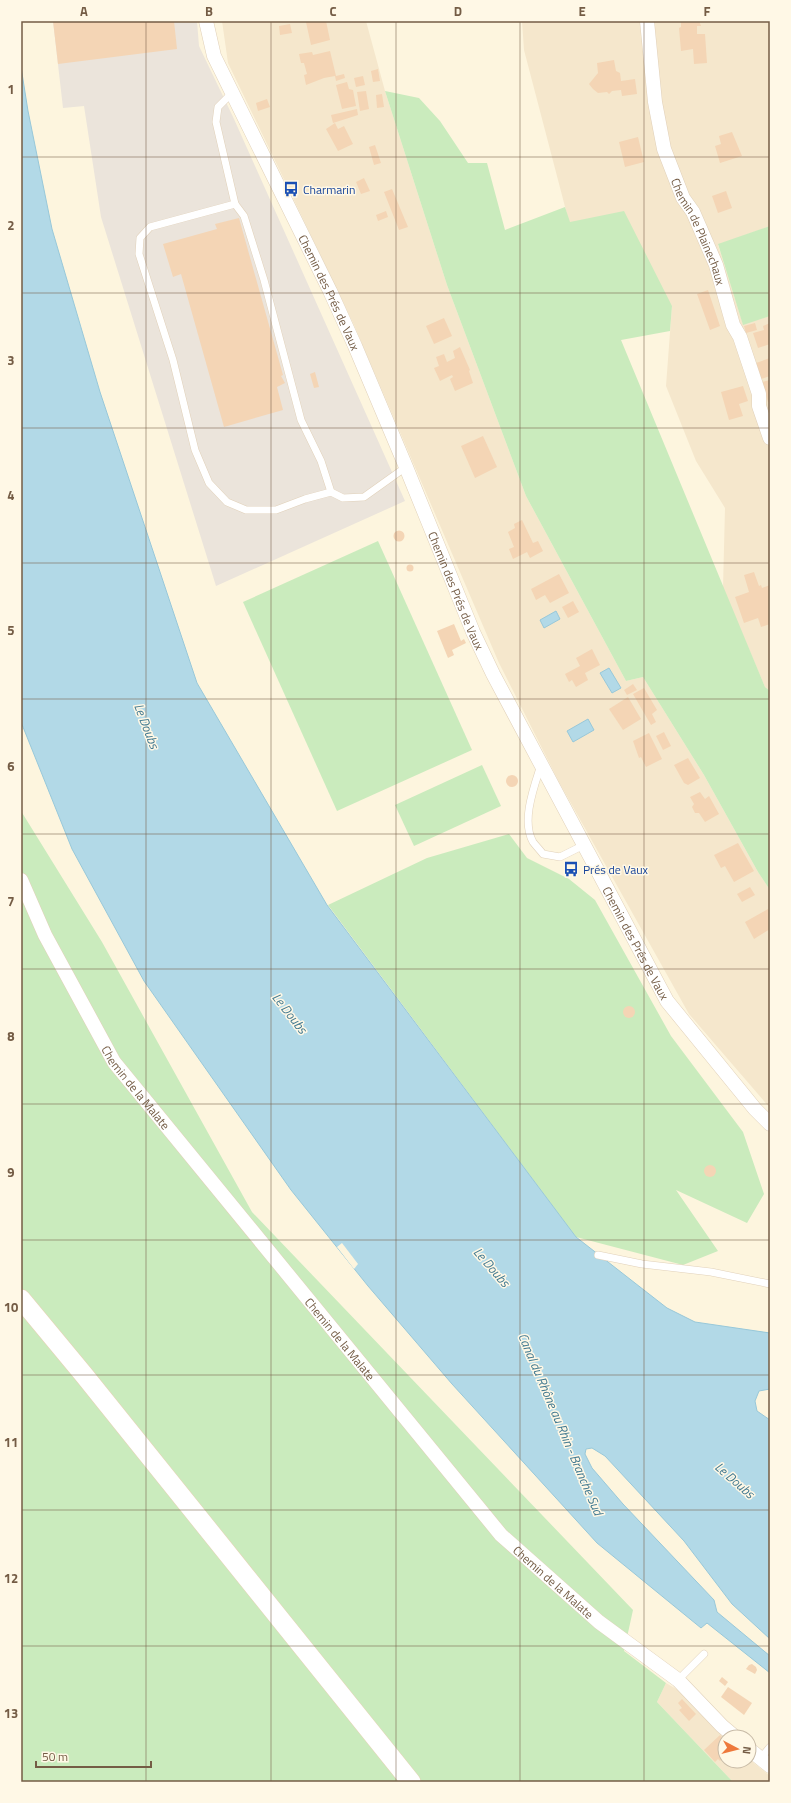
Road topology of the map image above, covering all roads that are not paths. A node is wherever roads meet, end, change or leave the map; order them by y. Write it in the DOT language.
graph roads {
  1 [pos="206,21"];
  2 [pos="647,21"];
  3 [pos="231,94"];
  4 [pos="235,204"];
  5 [pos="770,438"];
  6 [pos="406,467"];
  7 [pos="331,492"];
  8 [pos="541,763"];
  9 [pos="584,845"];
  10 [pos="21,880"];
  11 [pos="770,1124"];
  12 [pos="598,1255"];
  13 [pos="770,1284"];
  14 [pos="21,1299"];
  15 [pos="704,1654"];
  16 [pos="678,1680"];
  17 [pos="726,1729"];
  18 [pos="770,1747"];
  19 [pos="757,1756"];
  20 [pos="765,1762"];
  21 [pos="411,1782"];
  1 -- 3 [label="street, Chemin des Prés de Vaux"];
  2 -- 5 [label="street, Chemin de Plainechaux"];
  3 -- 4 [label="lane"];
  3 -- 6 [label="street, Chemin des Prés de Vaux"];
  4 -- 7 [label="lane"];
  4 -- 7 [label="lane"];
  6 -- 7 [label="lane"];
  6 -- 8 [label="street, Chemin des Prés de Vaux"];
  8 -- 9 [label="street, Chemin des Prés de Vaux"];
  8 -- 9 [label="lane"];
  9 -- 11 [label="street, Chemin des Prés de Vaux"];
  10 -- 16 [label="street, Chemin de la Malate"];
  12 -- 13 [label="lane"];
  14 -- 21 [label="main road"];
  15 -- 16 [label="lane"];
  16 -- 17 [label="street, Chemin de la Malate"];
  18 -- 20 [label="lane"];
  19 -- 20 [label="street"];
}
